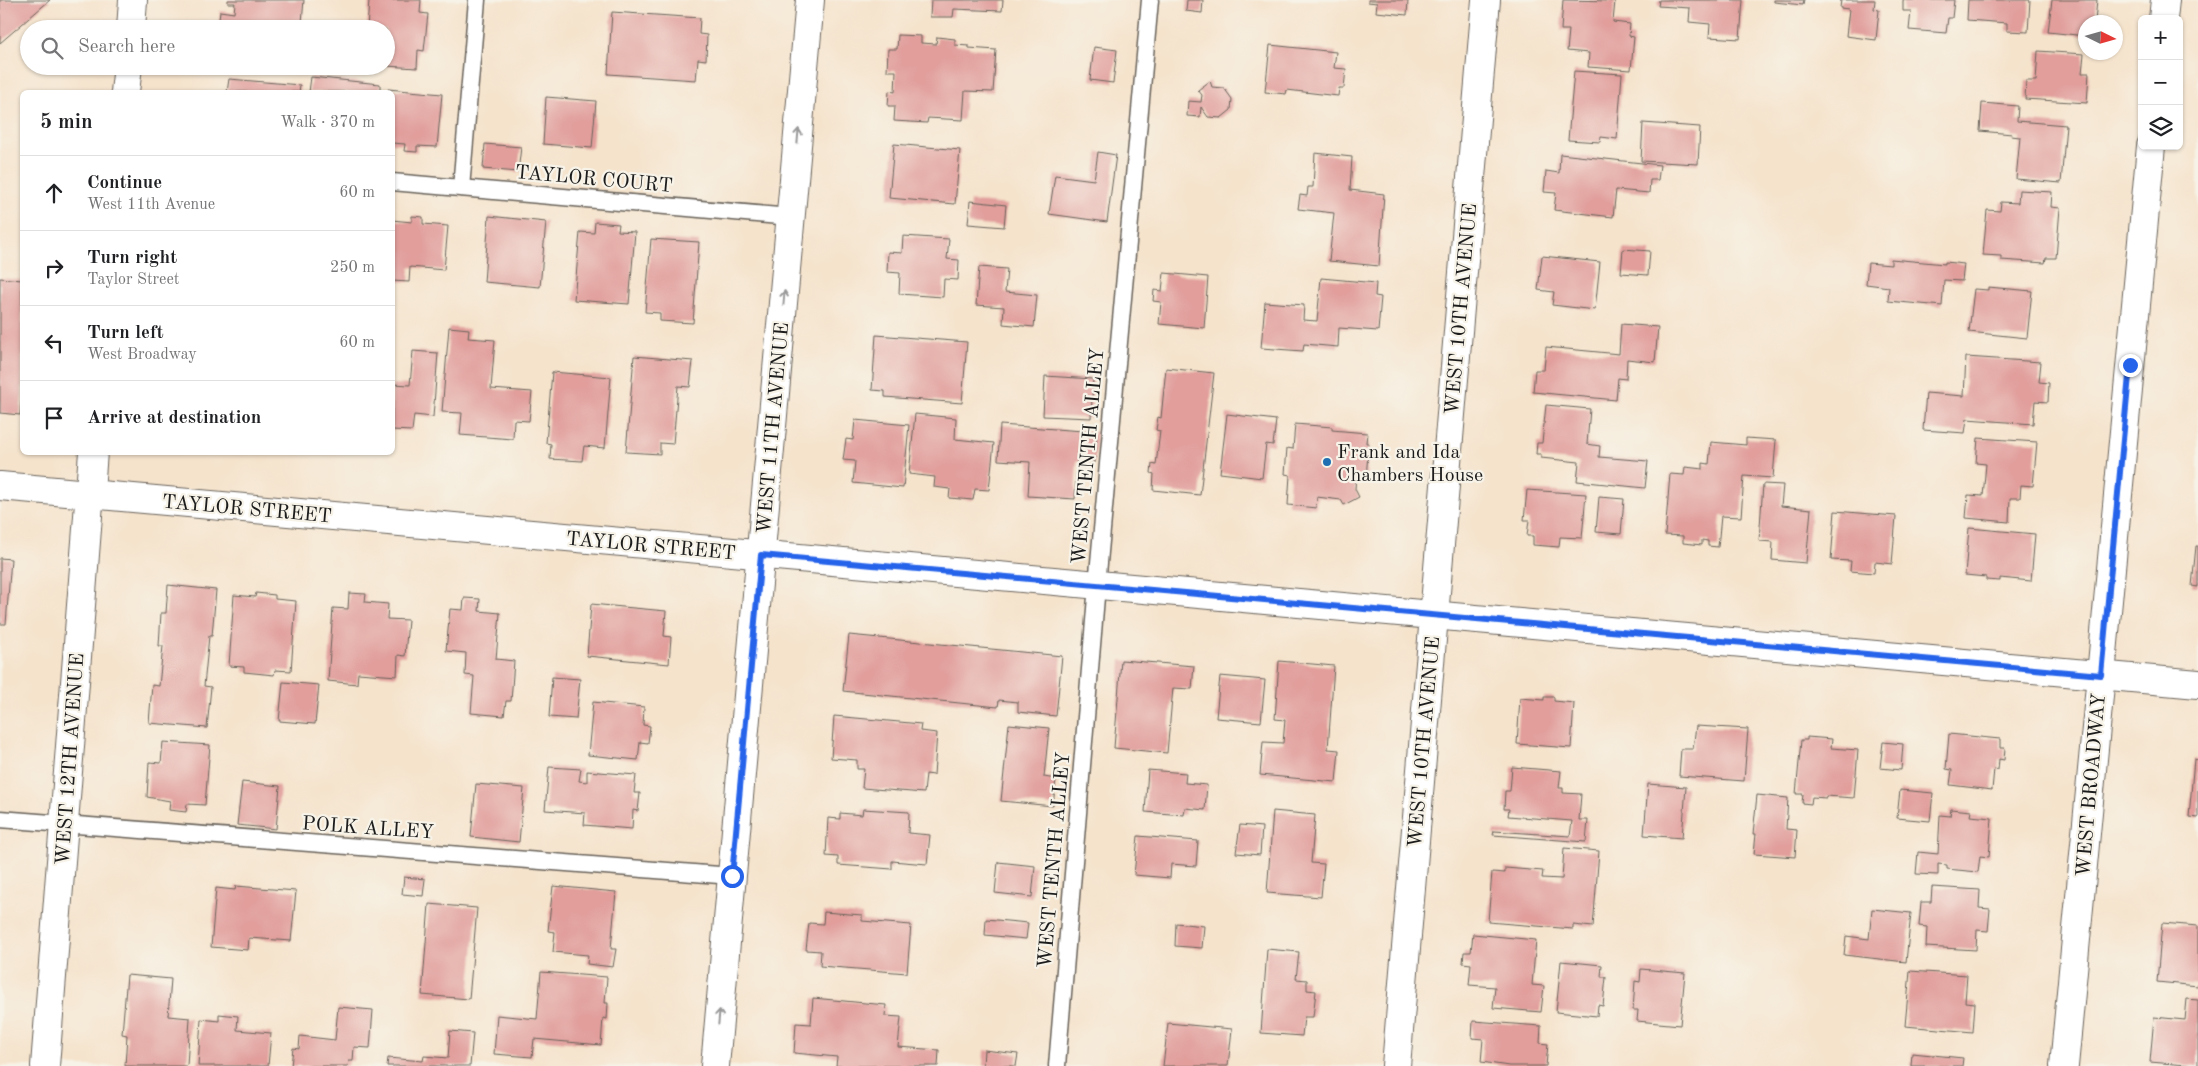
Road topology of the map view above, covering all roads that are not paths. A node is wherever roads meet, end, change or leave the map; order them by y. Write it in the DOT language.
graph roads {
  1 [pos="134,0"];
  2 [pos="477,0"];
  3 [pos="810,0"];
  4 [pos="1150,0"];
  5 [pos="1486,0"];
  6 [pos="2165,0"];
  7 [pos="2163,15"];
  8 [pos="132,20"];
  9 [pos="127,75"];
  10 [pos="125,90"];
  11 [pos="2151,150"];
  12 [pos="395,182"];
  13 [pos="461,188"];
  14 [pos="791,217"];
  15 [pos="93,455"];
  16 [pos="0,486"];
  17 [pos="89,494"];
  18 [pos="761,555"];
  19 [pos="1097,585"];
  20 [pos="1434,615"];
  21 [pos="2101,675"];
  22 [pos="2198,684"];
  23 [pos="0,819"];
  24 [pos="64,825"];
  25 [pos="732,876"];
  26 [pos="45,1066"];
  27 [pos="715,1066"];
  28 [pos="1057,1066"];
  29 [pos="1396,1066"];
  30 [pos="2064,1066"];
  1 -- 8 [label="street"];
  2 -- 13 [label="lane"];
  14 -- 3 [label="street, WEST 11TH AVENUE, one-way"];
  4 -- 19 [label="lane, WEST TENTH ALLEY"];
  5 -- 20 [label="street, WEST 10TH AVENUE"];
  6 -- 7 [label="street"];
  9 -- 10 [label="street"];
  11 -- 21 [label="street, WEST BROADWAY"];
  12 -- 13 [label="lane, TAYLOR COURT"];
  13 -- 14 [label="lane, TAYLOR COURT"];
  18 -- 14 [label="street, WEST 11TH AVENUE, one-way"];
  15 -- 17 [label="street, WEST 12TH AVENUE"];
  16 -- 17 [label="street, TAYLOR STREET"];
  17 -- 18 [label="street, TAYLOR STREET"];
  17 -- 24 [label="street, WEST 12TH AVENUE"];
  18 -- 19 [label="street, TAYLOR STREET"];
  18 -- 25 [label="street, WEST 11TH AVENUE"];
  19 -- 20 [label="street, TAYLOR STREET"];
  19 -- 28 [label="lane, WEST TENTH ALLEY"];
  20 -- 21 [label="street, TAYLOR STREET"];
  20 -- 29 [label="street, WEST 10TH AVENUE"];
  21 -- 22 [label="street, TAYLOR STREET"];
  21 -- 30 [label="street, WEST BROADWAY"];
  23 -- 24 [label="lane, POLK ALLEY"];
  24 -- 25 [label="lane, POLK ALLEY"];
  24 -- 26 [label="street, WEST 12TH AVENUE"];
  27 -- 25 [label="street, WEST 11TH AVENUE, one-way"];
}
